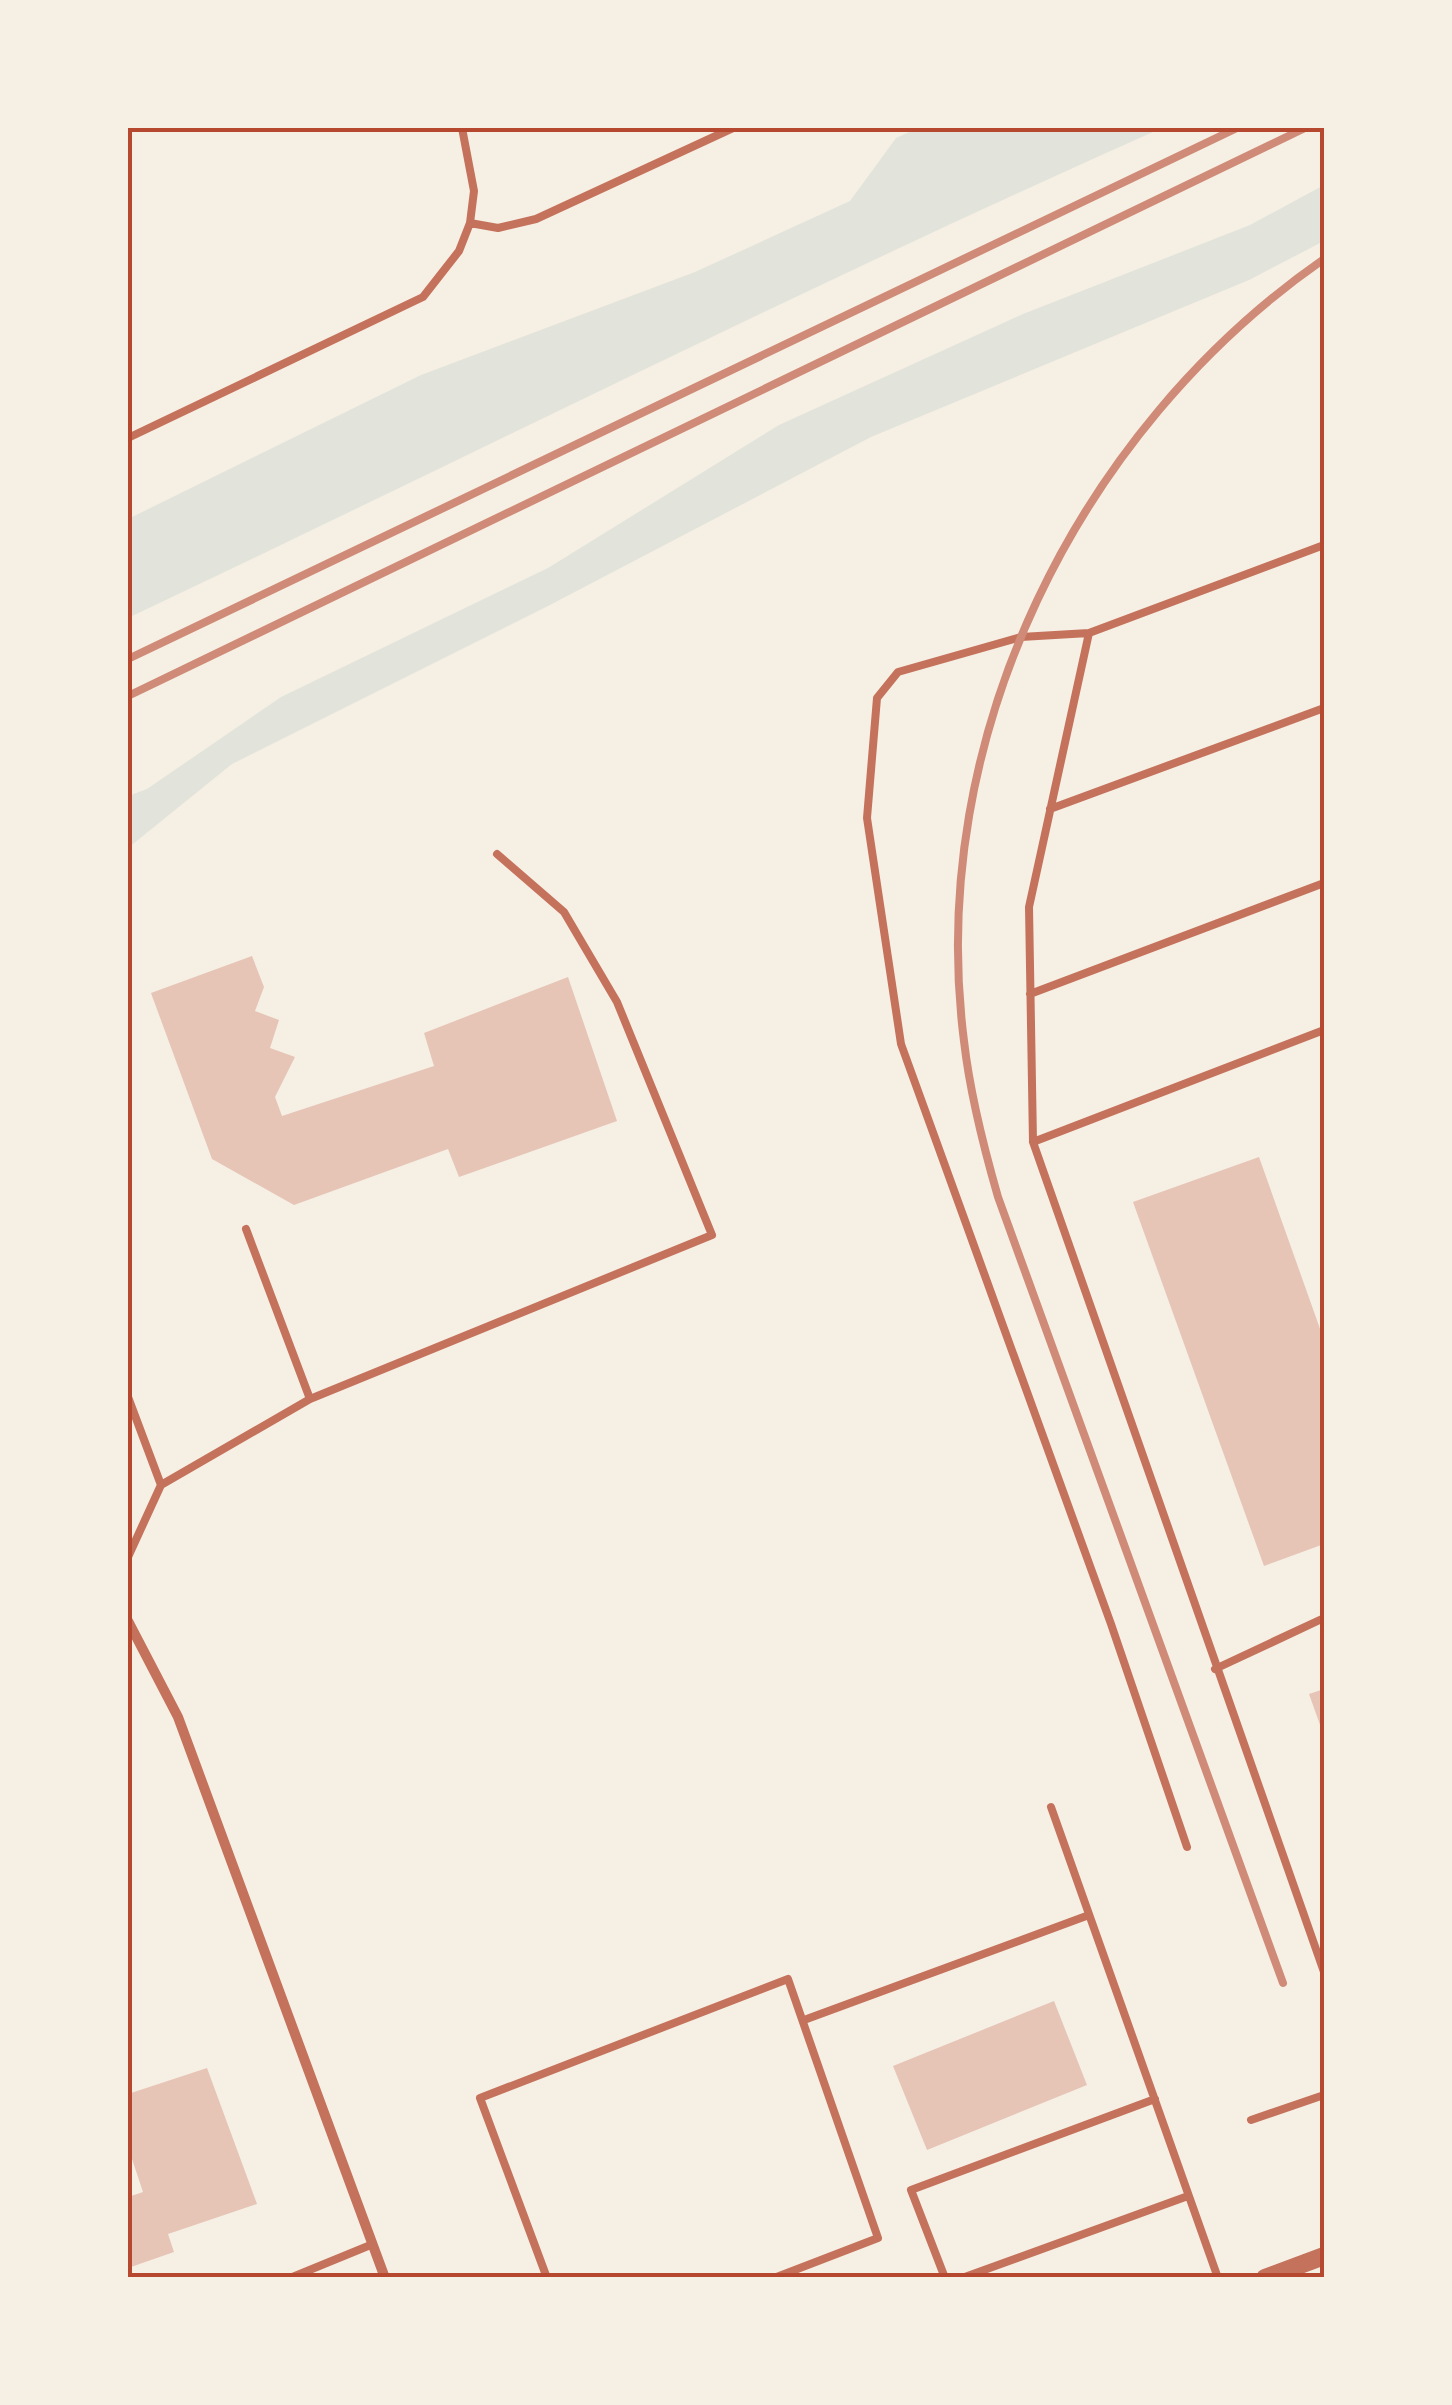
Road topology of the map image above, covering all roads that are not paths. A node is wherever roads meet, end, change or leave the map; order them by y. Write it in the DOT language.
graph roads {
  1 [pos="462,128"];
  2 [pos="732,128"];
  3 [pos="470,222"];
  4 [pos="128,438"];
  5 [pos="1324,545"];
  6 [pos="1089,633"];
  7 [pos="1324,708"];
  8 [pos="1050,809"];
  9 [pos="498,854"];
  10 [pos="1324,884"];
  11 [pos="1030,994"];
  12 [pos="1324,1030"];
  13 [pos="1032,1142"];
  14 [pos="246,1228"];
  15 [pos="128,1397"];
  16 [pos="310,1399"];
  17 [pos="161,1485"];
  18 [pos="128,1558"];
  19 [pos="1324,1618"];
  20 [pos="128,1622"];
  21 [pos="1215,1669"];
  22 [pos="1051,1807"];
  23 [pos="1187,1847"];
  24 [pos="1089,1915"];
  25 [pos="1324,1972"];
  26 [pos="804,2020"];
  27 [pos="1324,2095"];
  28 [pos="1155,2100"];
  29 [pos="1251,2120"];
  30 [pos="1188,2196"];
  31 [pos="373,2244"];
  32 [pos="1324,2256"];
  33 [pos="290,2278"];
  34 [pos="385,2278"];
  35 [pos="548,2278"];
  36 [pos="774,2278"];
  37 [pos="945,2278"];
  38 [pos="962,2278"];
  39 [pos="1218,2278"];
  40 [pos="1265,2278"];
  1 -- 3 [label="lane"];
  2 -- 3 [label="lane"];
  3 -- 4 [label="lane"];
  5 -- 6 [label="lane"];
  6 -- 8 [label="lane"];
  6 -- 23 [label="lane"];
  7 -- 8 [label="lane"];
  8 -- 11 [label="lane"];
  9 -- 16 [label="lane"];
  10 -- 11 [label="lane"];
  11 -- 13 [label="lane"];
  12 -- 13 [label="lane"];
  13 -- 21 [label="lane"];
  14 -- 16 [label="lane"];
  15 -- 17 [label="lane"];
  16 -- 17 [label="lane"];
  17 -- 18 [label="lane"];
  19 -- 21 [label="lane"];
  20 -- 31 [label="street"];
  21 -- 25 [label="lane"];
  22 -- 24 [label="lane"];
  24 -- 26 [label="lane"];
  24 -- 28 [label="lane"];
  26 -- 35 [label="lane"];
  26 -- 36 [label="lane"];
  27 -- 29 [label="lane"];
  28 -- 30 [label="lane"];
  28 -- 37 [label="lane"];
  30 -- 38 [label="lane"];
  30 -- 39 [label="lane"];
  31 -- 33 [label="lane"];
  31 -- 34 [label="street"];
  32 -- 40 [label="street"];
}
